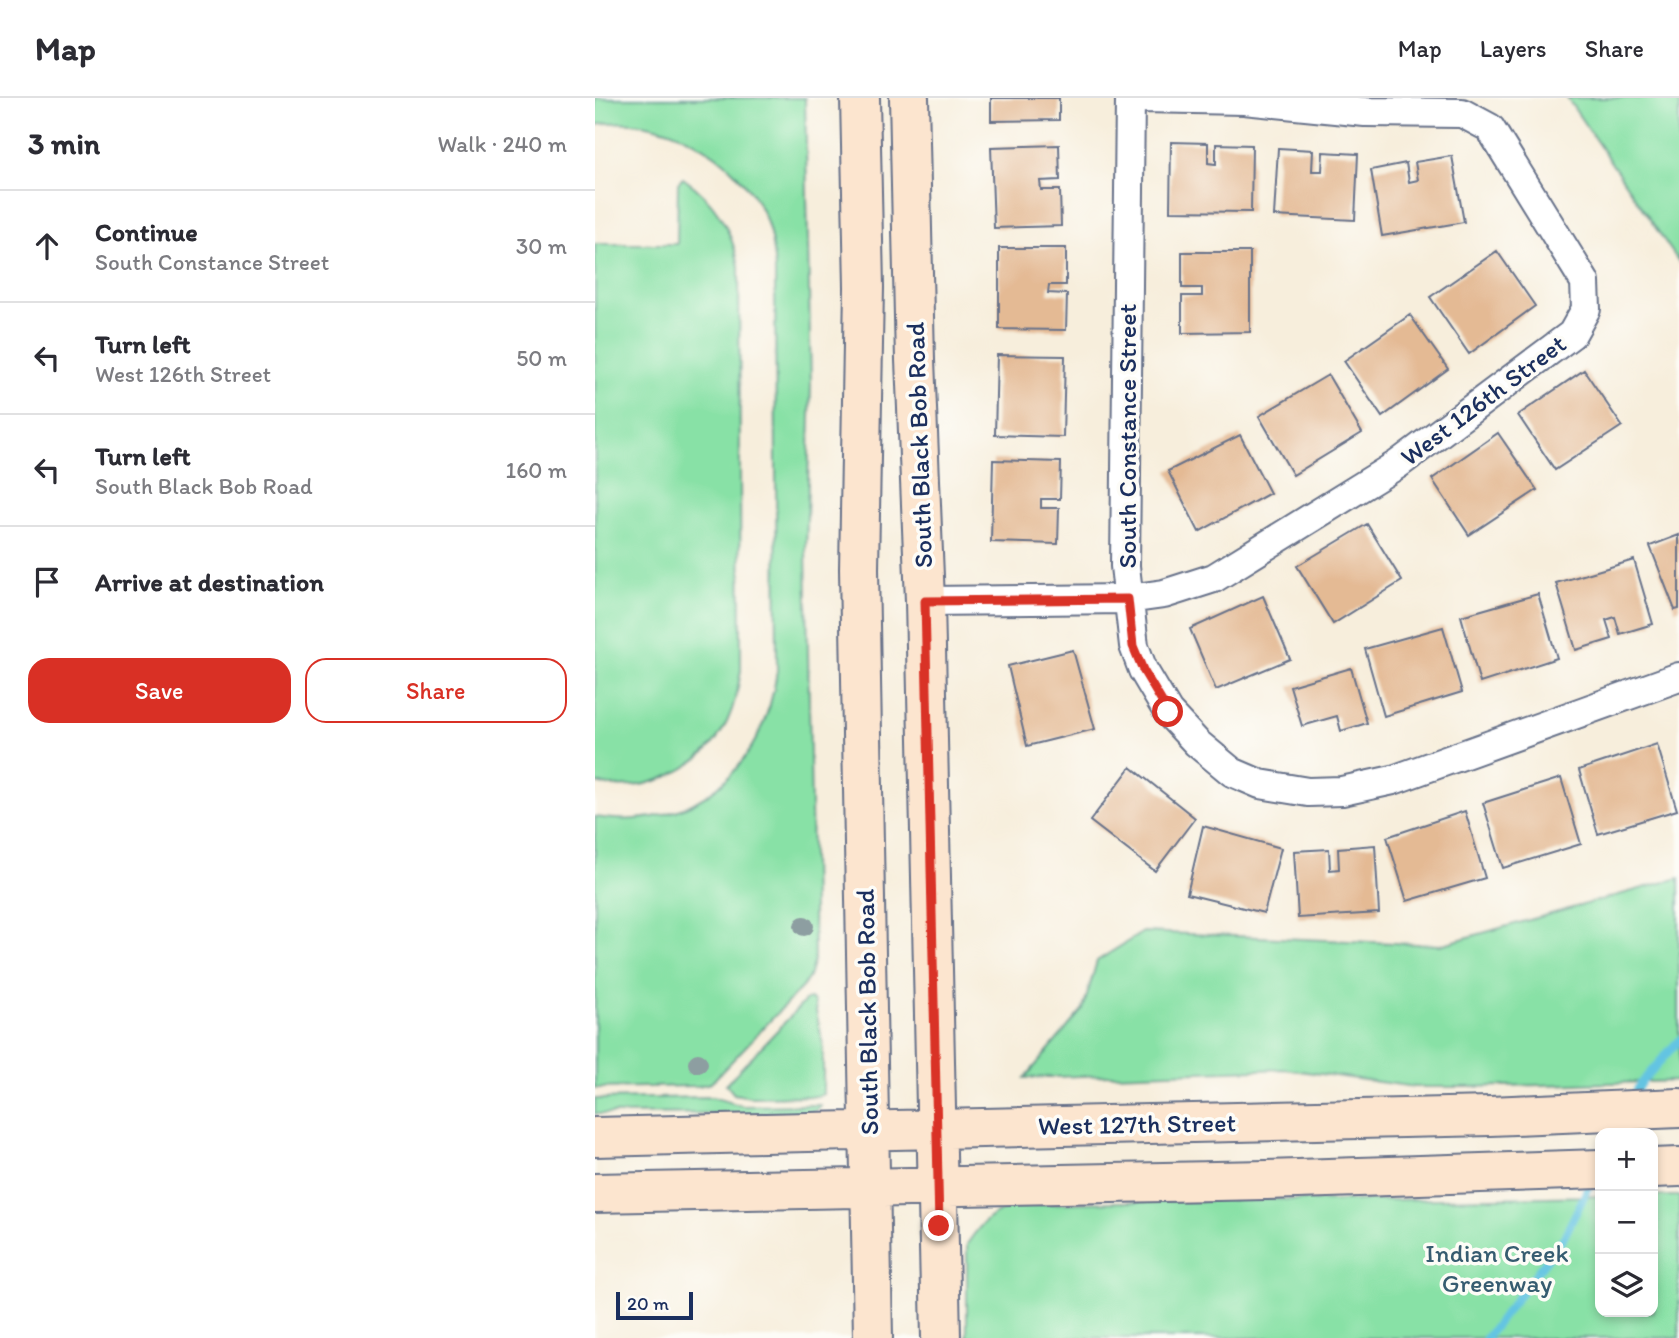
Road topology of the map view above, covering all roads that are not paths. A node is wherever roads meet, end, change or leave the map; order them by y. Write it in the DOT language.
graph roads {
  1 [pos="860,98"];
  2 [pos="909,98"];
  3 [pos="1130,98"];
  4 [pos="1142,98"];
  5 [pos="1128,599"];
  6 [pos="925,601"];
  7 [pos="1679,677"];
  8 [pos="1679,1108"];
  9 [pos="937,1129"];
  10 [pos="870,1131"];
  11 [pos="595,1137"];
  12 [pos="1595,1169"];
  13 [pos="939,1188"];
  14 [pos="871,1189"];
  15 [pos="595,1193"];
  16 [pos="873,1338"];
  17 [pos="941,1338"];
  1 -- 10 [label="main road, South Black Bob Road"];
  2 -- 6 [label="main road, South Black Bob Road"];
  3 -- 5 [label="street, South Constance Street"];
  4 -- 5 [label="street, West 126th Street"];
  5 -- 6 [label="street, West 126th Street"];
  5 -- 7 [label="street, South Constance Street"];
  6 -- 9 [label="main road, South Black Bob Road"];
  8 -- 9 [label="main road, West 127th Street"];
  9 -- 10 [label="main road, West 127th Street"];
  9 -- 13 [label="main road, South Black Bob Road"];
  10 -- 11 [label="main road, West 127th Street"];
  10 -- 14 [label="main road, South Black Bob Road"];
  12 -- 13 [label="main road"];
  13 -- 14 [label="main road"];
  13 -- 17 [label="main road, South Black Bob Road"];
  14 -- 15 [label="main road"];
  14 -- 16 [label="main road, South Black Bob Road"];
}
